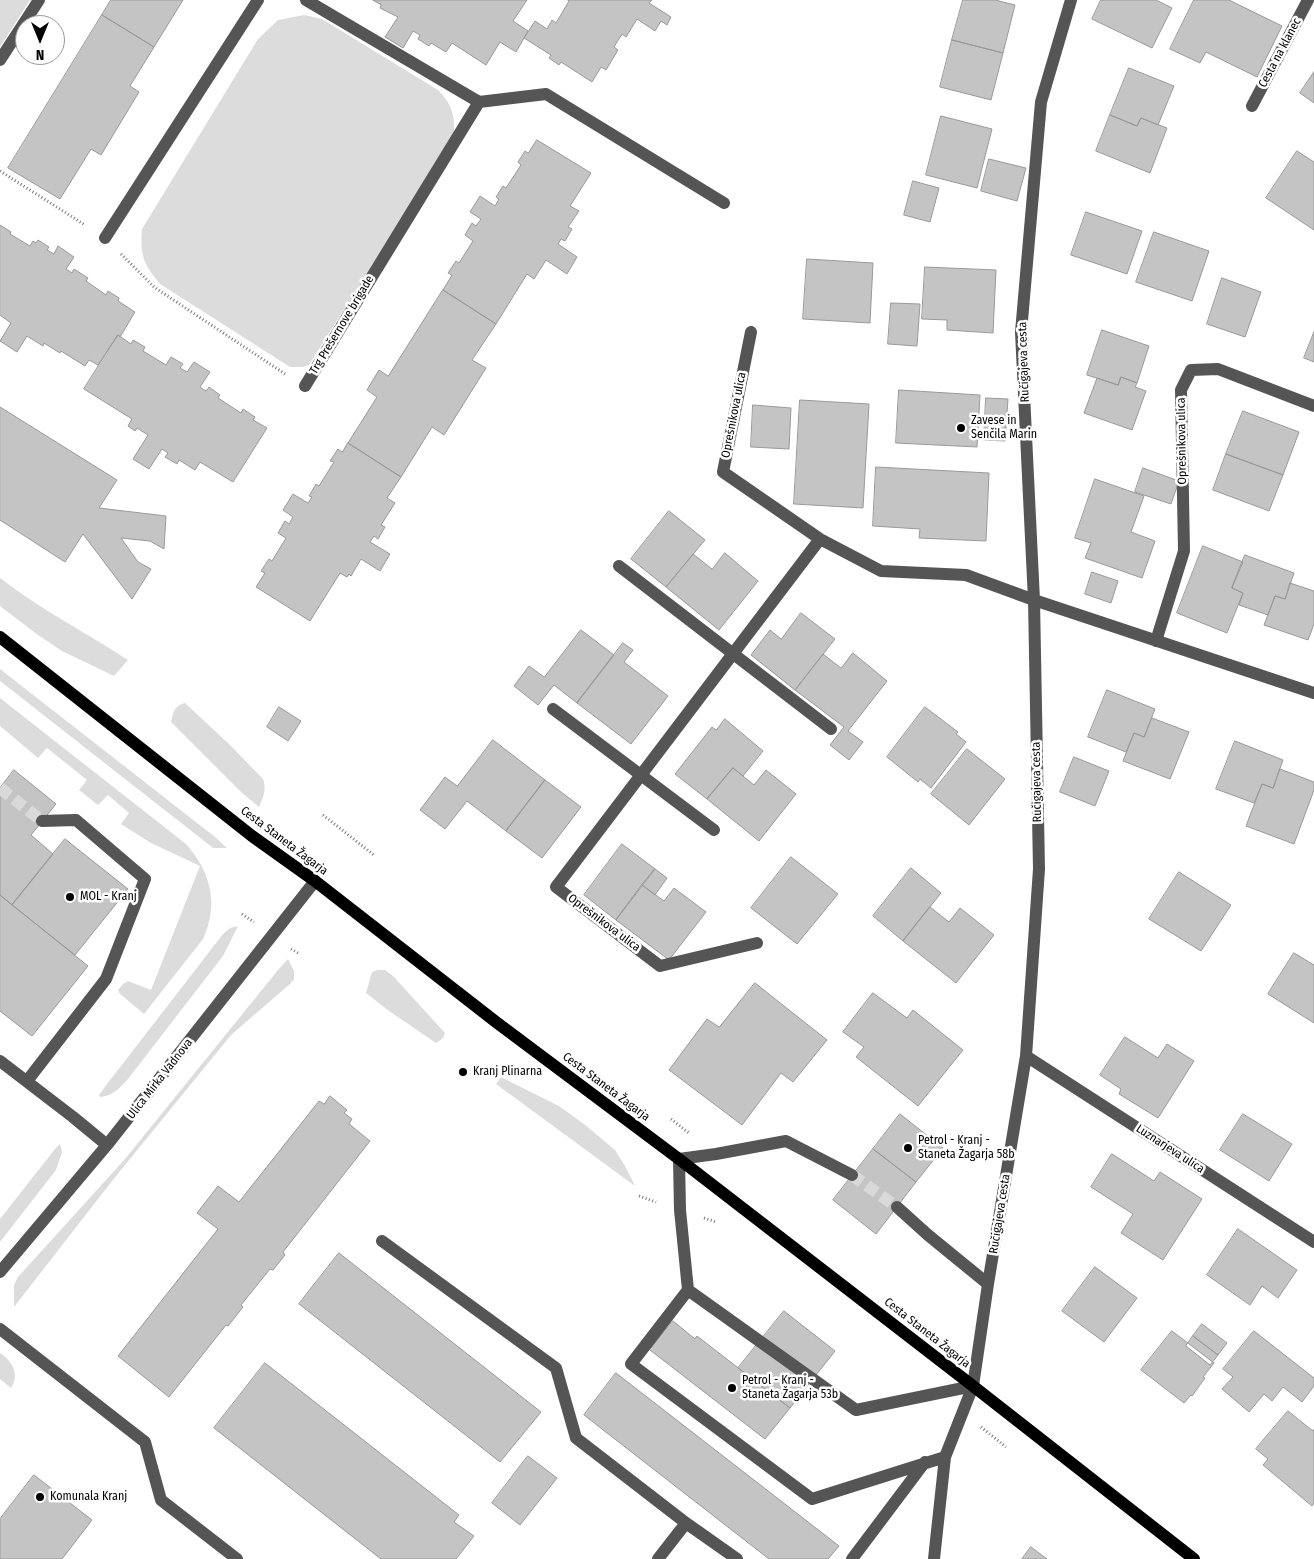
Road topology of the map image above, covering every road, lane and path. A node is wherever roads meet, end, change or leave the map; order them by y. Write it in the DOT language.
graph roads {
  1 [pos="39,0"];
  2 [pos="258,0"];
  3 [pos="306,0"];
  4 [pos="1071,0"];
  5 [pos="1308,0"];
  6 [pos="0,60"];
  7 [pos="479,102"];
  8 [pos="1252,106"];
  9 [pos="0,171"];
  10 [pos="724,203"];
  11 [pos="106,238"];
  12 [pos="751,332"];
  13 [pos="305,386"];
  14 [pos="1314,406"];
  15 [pos="820,539"];
  16 [pos="619,566"];
  17 [pos="1034,600"];
  18 [pos="0,637"];
  19 [pos="1156,641"];
  20 [pos="733,653"];
  21 [pos="1314,693"];
  22 [pos="553,709"];
  23 [pos="831,729"];
  24 [pos="641,775"];
  25 [pos="323,815"];
  26 [pos="42,821"];
  27 [pos="714,830"];
  28 [pos="374,856"];
  29 [pos="315,881"];
  30 [pos="757,943"];
  31 [pos="1026,1056"];
  32 [pos="0,1061"];
  33 [pos="27,1081"];
  34 [pos="107,1145"];
  35 [pos="679,1159"];
  36 [pos="852,1175"];
  37 [pos="897,1207"];
  38 [pos="382,1241"];
  39 [pos="1314,1242"];
  40 [pos="0,1272"];
  41 [pos="988,1284"];
  42 [pos="688,1290"];
  43 [pos="0,1329"];
  44 [pos="974,1386"];
  45 [pos="945,1457"];
  46 [pos="925,1462"];
  47 [pos="686,1523"];
  48 [pos="237,1559"];
  49 [pos="658,1559"];
  50 [pos="738,1559"];
  51 [pos="852,1559"];
  52 [pos="934,1559"];
  53 [pos="1194,1559"];
  1 -- 6 [label="street"];
  2 -- 11 [label="street"];
  3 -- 7 [label="street"];
  4 -- 17 [label="street, Ručigajeva cesta"];
  5 -- 8 [label="street, Cesta na klanec"];
  7 -- 10 [label="street"];
  7 -- 13 [label="street, Trg Prešernove brigade"];
  9 -- 11 [label="path, Trg Prešernove brigade"];
  11 -- 13 [label="path, Trg Prešernove brigade"];
  12 -- 15 [label="street, Oprešnikova ulica"];
  14 -- 19 [label="street, Oprešnikova ulica"];
  15 -- 17 [label="street, Oprešnikova ulica"];
  15 -- 20 [label="street, Oprešnikova ulica"];
  16 -- 20 [label="street"];
  17 -- 19 [label="street, Oprešnikova ulica"];
  17 -- 31 [label="street, Ručigajeva cesta"];
  18 -- 29 [label="main road, Cesta Staneta Žagarja"];
  19 -- 21 [label="street, Oprešnikova ulica"];
  20 -- 23 [label="street"];
  20 -- 24 [label="street, Oprešnikova ulica"];
  22 -- 24 [label="street"];
  24 -- 27 [label="street"];
  24 -- 30 [label="street, Oprešnikova ulica"];
  25 -- 28 [label="path"];
  26 -- 33 [label="street"];
  29 -- 34 [label="street, Ulica Mirka Vadnova"];
  29 -- 35 [label="main road, Cesta Staneta Žagarja"];
  31 -- 39 [label="street, Luznarjeva ulica"];
  31 -- 41 [label="street, Ručigajeva cesta"];
  32 -- 33 [label="street"];
  33 -- 34 [label="street"];
  34 -- 40 [label="street, Ulica Mirka Vadnova"];
  35 -- 36 [label="street"];
  35 -- 42 [label="street"];
  35 -- 44 [label="main road, Cesta Staneta Žagarja"];
  37 -- 41 [label="street"];
  38 -- 47 [label="street"];
  41 -- 44 [label="street, Ručigajeva cesta"];
  42 -- 44 [label="street"];
  42 -- 46 [label="street"];
  43 -- 48 [label="street"];
  44 -- 45 [label="street, Ručigajeva cesta"];
  44 -- 53 [label="main road, Cesta Staneta Žagarja"];
  45 -- 46 [label="street"];
  45 -- 52 [label="street, Ručigajeva cesta"];
  46 -- 51 [label="street"];
  47 -- 49 [label="street"];
  47 -- 50 [label="street"];
}
